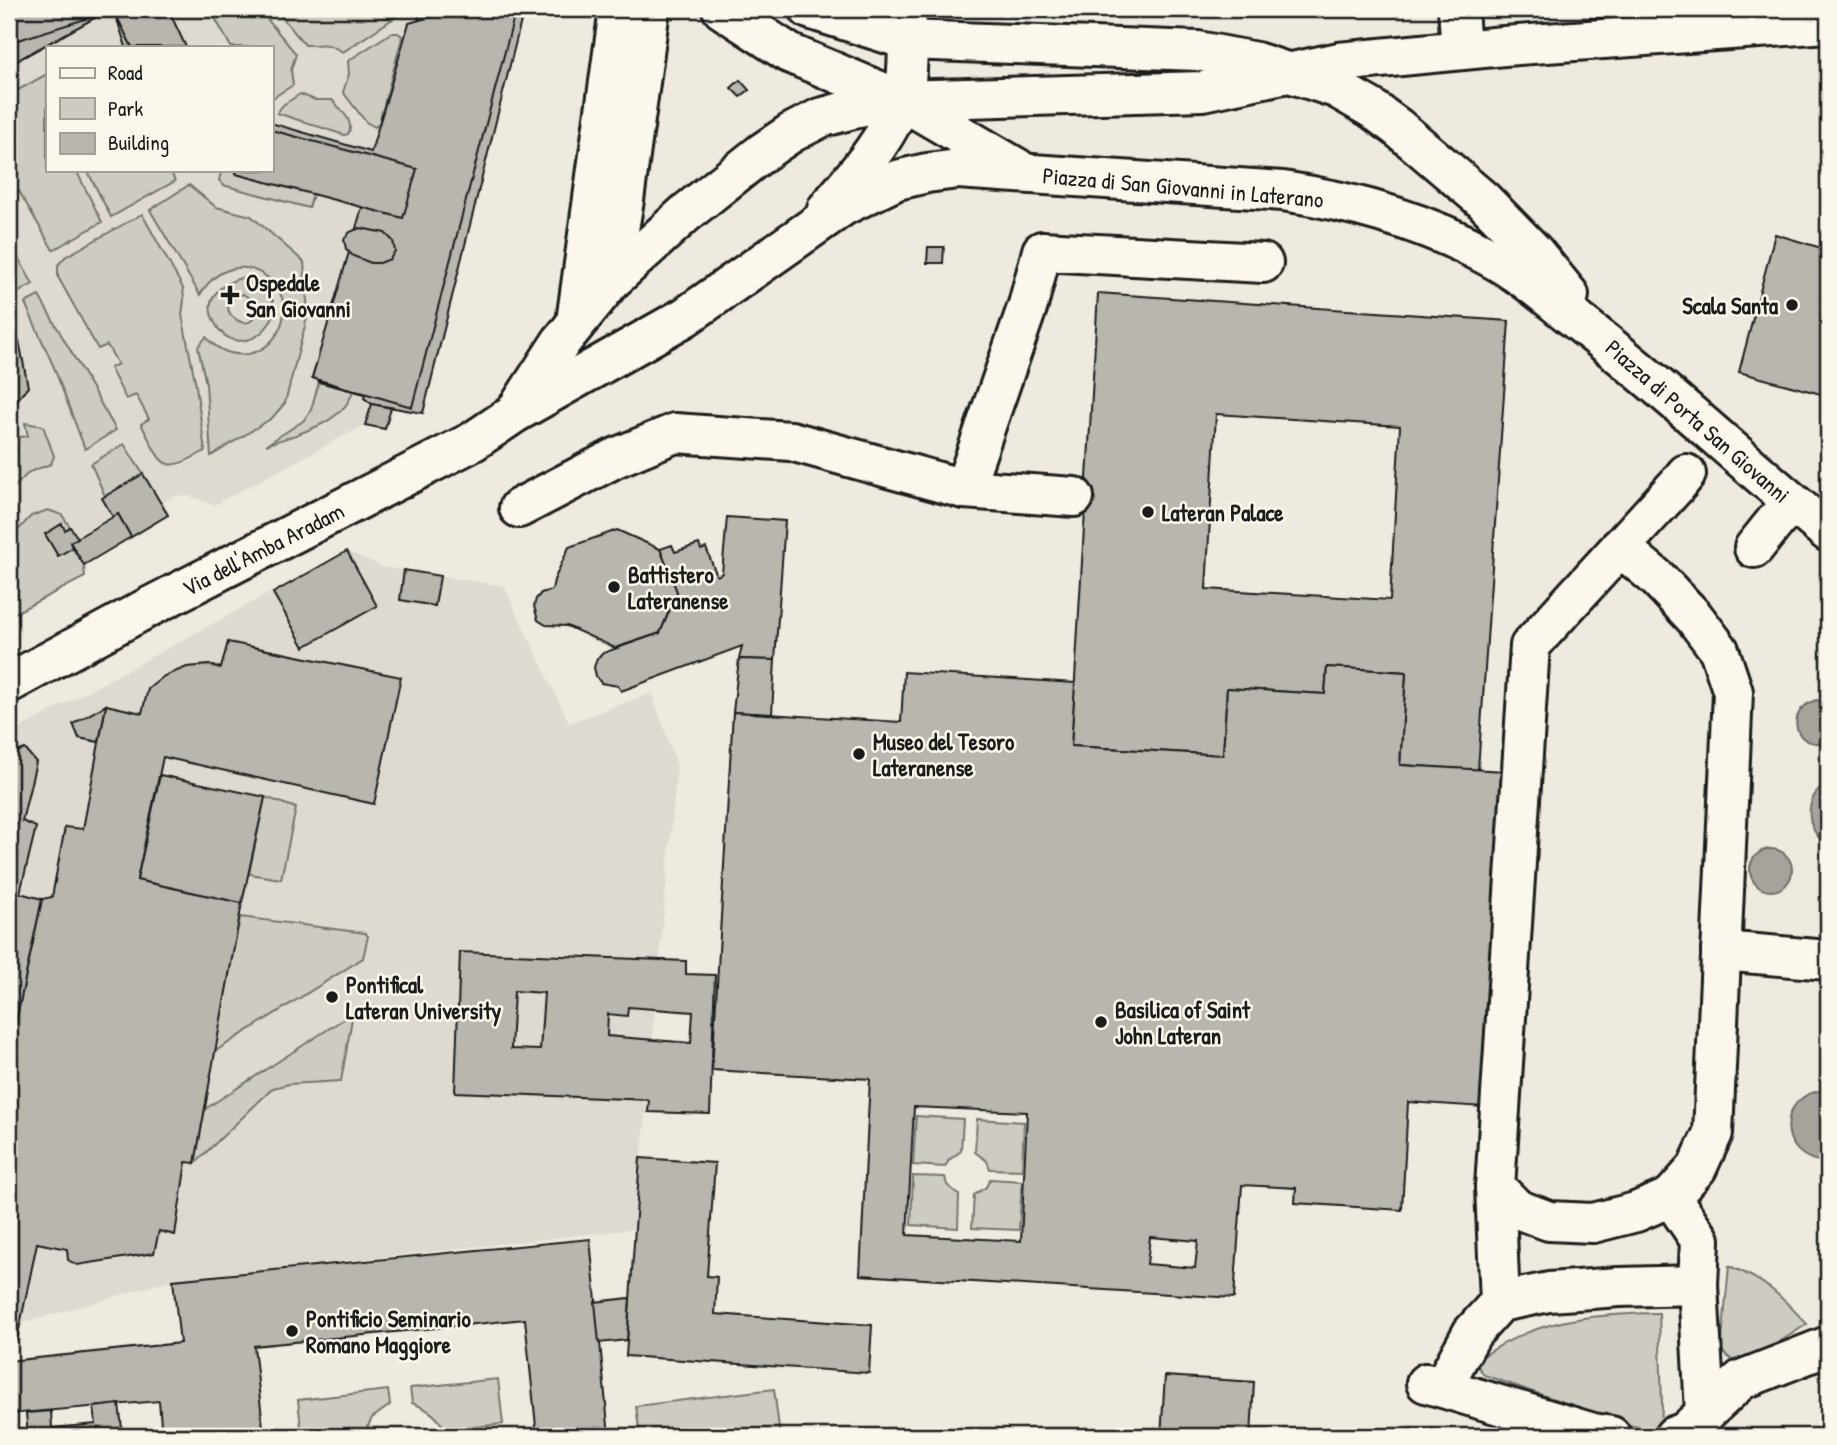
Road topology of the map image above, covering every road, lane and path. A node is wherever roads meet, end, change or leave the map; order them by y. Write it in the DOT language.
graph roads {
  1 [pos="619,9"];
  2 [pos="650,9"];
  3 [pos="722,9"];
  4 [pos="809,9"];
  5 [pos="1458,9"];
  6 [pos="1828,23"];
  7 [pos="907,24"];
  8 [pos="1461,50"];
  9 [pos="1289,71"];
  10 [pos="901,100"];
  11 [pos="1029,175"];
  12 [pos="815,225"];
  13 [pos="1262,262"];
  14 [pos="610,282"];
  15 [pos="576,322"];
  16 [pos="1600,337"];
  17 [pos="515,413"];
  18 [pos="1686,474"];
  19 [pos="964,489"];
  20 [pos="1074,497"];
  21 [pos="1791,502"];
  22 [pos="519,508"];
  23 [pos="1828,533"];
  24 [pos="1620,547"];
  25 [pos="1754,548"];
  26 [pos="9,683"];
  27 [pos="1721,951"];
  28 [pos="1828,960"];
  29 [pos="1495,1187"];
  30 [pos="1671,1196"];
  31 [pos="1698,1285"];
  32 [pos="1500,1302"];
  33 [pos="1828,1346"];
  34 [pos="1705,1412"];
  35 [pos="1611,1436"];
  36 [pos="1674,1436"];
  1 -- 15 [label="main road, Piazza di San Giovanni in Laterano"];
  2 -- 14 [label="main road"];
  3 -- 10 [label="main road, Piazza di San Giovanni in Laterano"];
  4 -- 7 [label="main road, Piazza di San Giovanni in Laterano"];
  5 -- 8 [label="main road"];
  6 -- 8 [label="main road, Piazza di San Giovanni in Laterano"];
  7 -- 9 [label="main road, Piazza di San Giovanni in Laterano"];
  7 -- 10 [label="main road, Piazza di San Giovanni in Laterano"];
  8 -- 9 [label="main road, Piazza di San Giovanni in Laterano"];
  9 -- 10 [label="main road, Piazza di San Giovanni in Laterano"];
  9 -- 16 [label="main road, Piazza di San Giovanni in Laterano"];
  10 -- 11 [label="main road, Piazza di San Giovanni in Laterano"];
  10 -- 12 [label="main road, Piazza di San Giovanni in Laterano"];
  10 -- 14 [label="main road, Piazza di San Giovanni in Laterano"];
  11 -- 12 [label="main road, Piazza di San Giovanni in Laterano"];
  11 -- 16 [label="main road, Piazza di San Giovanni in Laterano"];
  12 -- 17 [label="main road, Piazza di San Giovanni in Laterano"];
  13 -- 19 [label="main road"];
  14 -- 15 [label="main road, Piazza di San Giovanni in Laterano"];
  15 -- 17 [label="main road, Piazza di San Giovanni in Laterano"];
  16 -- 21 [label="main road, Piazza di Porta San Giovanni"];
  17 -- 26 [label="main road, Via dell'Amba Aradam"];
  18 -- 24 [label="main road"];
  19 -- 20 [label="main road"];
  19 -- 22 [label="main road"];
  21 -- 23 [label="main road, Piazza di Porta San Giovanni"];
  21 -- 25 [label="main road"];
  24 -- 27 [label="main road"];
  24 -- 29 [label="main road"];
  27 -- 28 [label="main road"];
  27 -- 30 [label="main road"];
  29 -- 30 [label="main road"];
  29 -- 32 [label="main road"];
  30 -- 31 [label="main road"];
  31 -- 32 [label="main road"];
  31 -- 34 [label="main road"];
  32 -- 35 [label="main road"];
  33 -- 34 [label="main road"];
  34 -- 36 [label="main road"];
}
